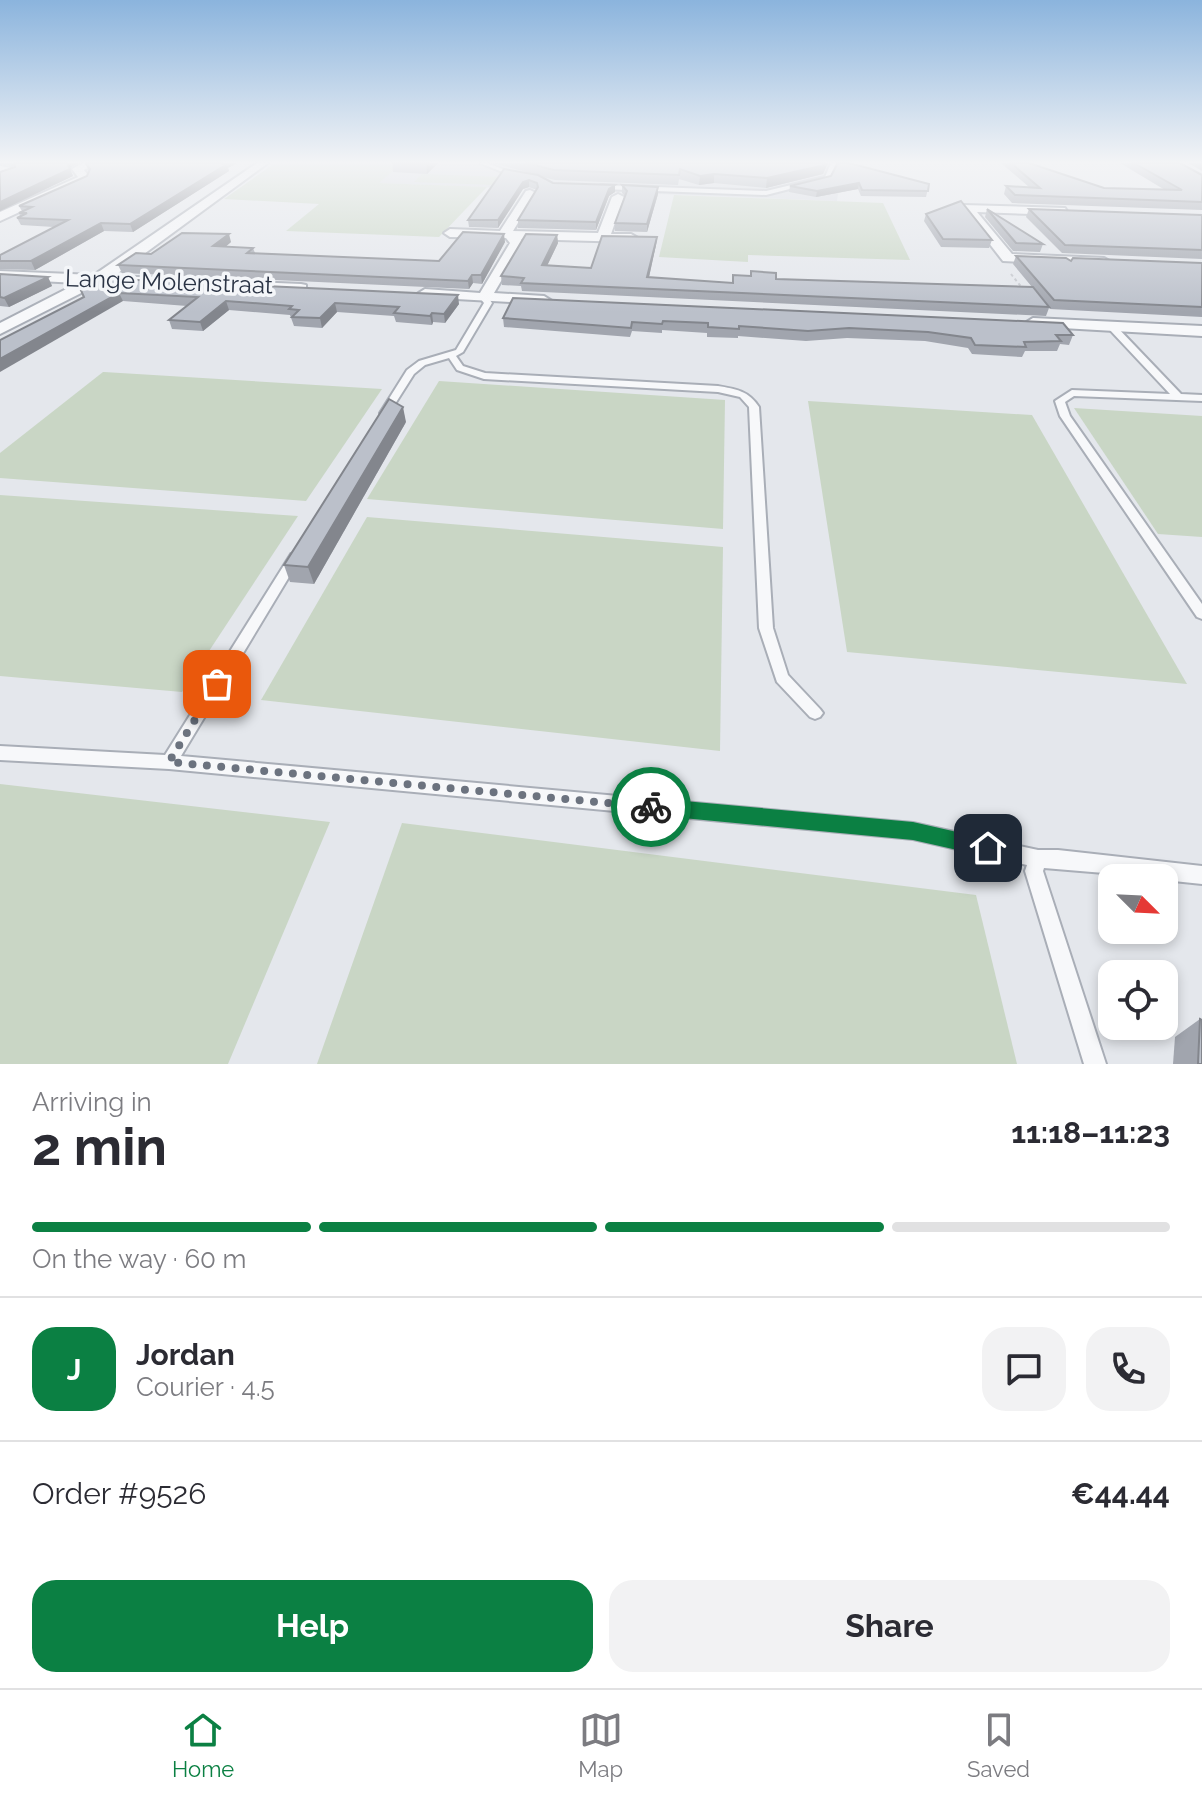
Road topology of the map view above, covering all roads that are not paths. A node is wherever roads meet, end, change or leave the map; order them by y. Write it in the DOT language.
graph roads {
  1 [pos="192,213"];
  2 [pos="518,213"];
  3 [pos="612,213"];
  4 [pos="972,213"];
  5 [pos="450,233"];
  6 [pos="513,236"];
  7 [pos="603,237"];
  8 [pos="641,239"];
  9 [pos="1113,262"];
  10 [pos="0,275"];
  11 [pos="99,278"];
  12 [pos="315,289"];
  13 [pos="408,294"];
  14 [pos="484,298"];
  15 [pos="560,301"];
  16 [pos="1019,323"];
  17 [pos="1112,327"];
  18 [pos="0,329"];
  19 [pos="1202,331"];
  20 [pos="452,356"];
  21 [pos="1178,397"];
  22 [pos="1202,398"];
  23 [pos="377,426"];
  24 [pos="302,547"];
  25 [pos="1202,614"];
  26 [pos="815,713"];
  27 [pos="0,753"];
  28 [pos="169,762"];
  29 [pos="1038,859"];
  30 [pos="1202,875"];
  31 [pos="1095,1064"];
  1 -- 11 [label="street"];
  2 -- 6 [label="street"];
  3 -- 7 [label="street"];
  4 -- 9 [label="street"];
  5 -- 6 [label="street"];
  6 -- 7 [label="street"];
  6 -- 14 [label="street"];
  7 -- 8 [label="street"];
  10 -- 11 [label="street, Lange Molenstraat"];
  11 -- 12 [label="street, Lange Molenstraat"];
  11 -- 18 [label="street"];
  13 -- 14 [label="street"];
  14 -- 15 [label="street"];
  14 -- 20 [label="lane"];
  16 -- 17 [label="street"];
  17 -- 19 [label="street"];
  17 -- 21 [label="lane"];
  20 -- 23 [label="lane"];
  20 -- 26 [label="lane"];
  21 -- 22 [label="lane"];
  21 -- 25 [label="lane"];
  24 -- 28 [label="lane"];
  27 -- 28 [label="lane"];
  28 -- 29 [label="lane"];
  29 -- 30 [label="lane"];
  29 -- 31 [label="lane"];
}
